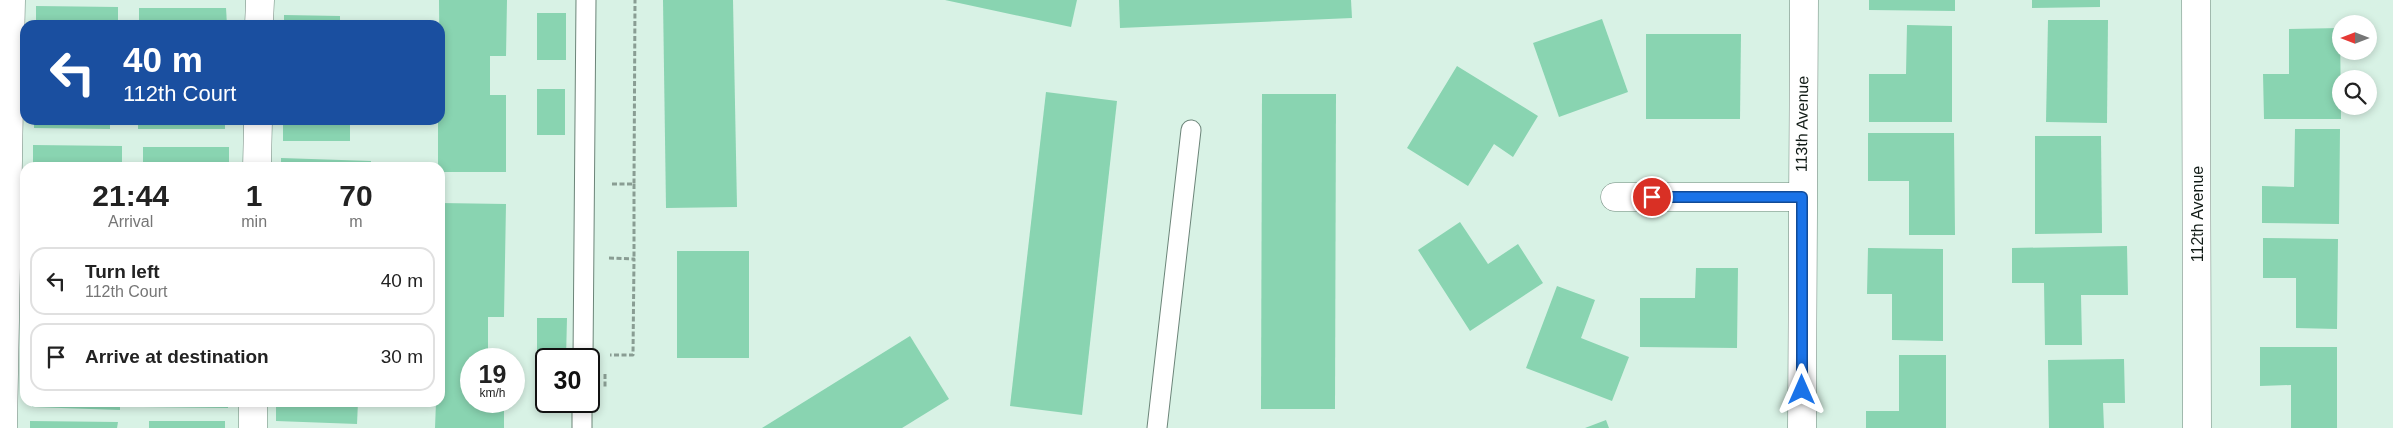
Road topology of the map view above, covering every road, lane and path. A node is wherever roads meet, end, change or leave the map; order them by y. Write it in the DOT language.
graph roads {
  1 [pos="11,0"];
  2 [pos="260,0"];
  3 [pos="586,0"];
  4 [pos="635,0"];
  5 [pos="1804,0"];
  6 [pos="2196,0"];
  7 [pos="259,20"];
  8 [pos="258,125"];
  9 [pos="1191,130"];
  10 [pos="257,162"];
  11 [pos="604,184"];
  12 [pos="634,184"];
  13 [pos="1615,197"];
  14 [pos="1802,197"];
  15 [pos="605,258"];
  16 [pos="634,259"];
  17 [pos="582,348"];
  18 [pos="605,355"];
  19 [pos="605,364"];
  20 [pos="605,392"];
  21 [pos="253,407"];
  22 [pos="582,413"];
  23 [pos="3,428"];
  24 [pos="253,428"];
  25 [pos="582,428"];
  26 [pos="1157,428"];
  27 [pos="1802,428"];
  28 [pos="2197,428"];
  1 -- 23 [label="street"];
  2 -- 7 [label="street"];
  3 -- 17 [label="lane"];
  4 -- 12 [label="path"];
  5 -- 14 [label="street, 113th Avenue"];
  6 -- 28 [label="street, 112th Avenue"];
  8 -- 10 [label="street"];
  9 -- 26 [label="lane"];
  11 -- 12 [label="path"];
  12 -- 16 [label="path"];
  13 -- 14 [label="street"];
  14 -- 27 [label="street, 113th Avenue"];
  15 -- 16 [label="path"];
  16 -- 18 [label="path"];
  19 -- 20 [label="path"];
  21 -- 24 [label="street"];
  22 -- 25 [label="lane"];
}
